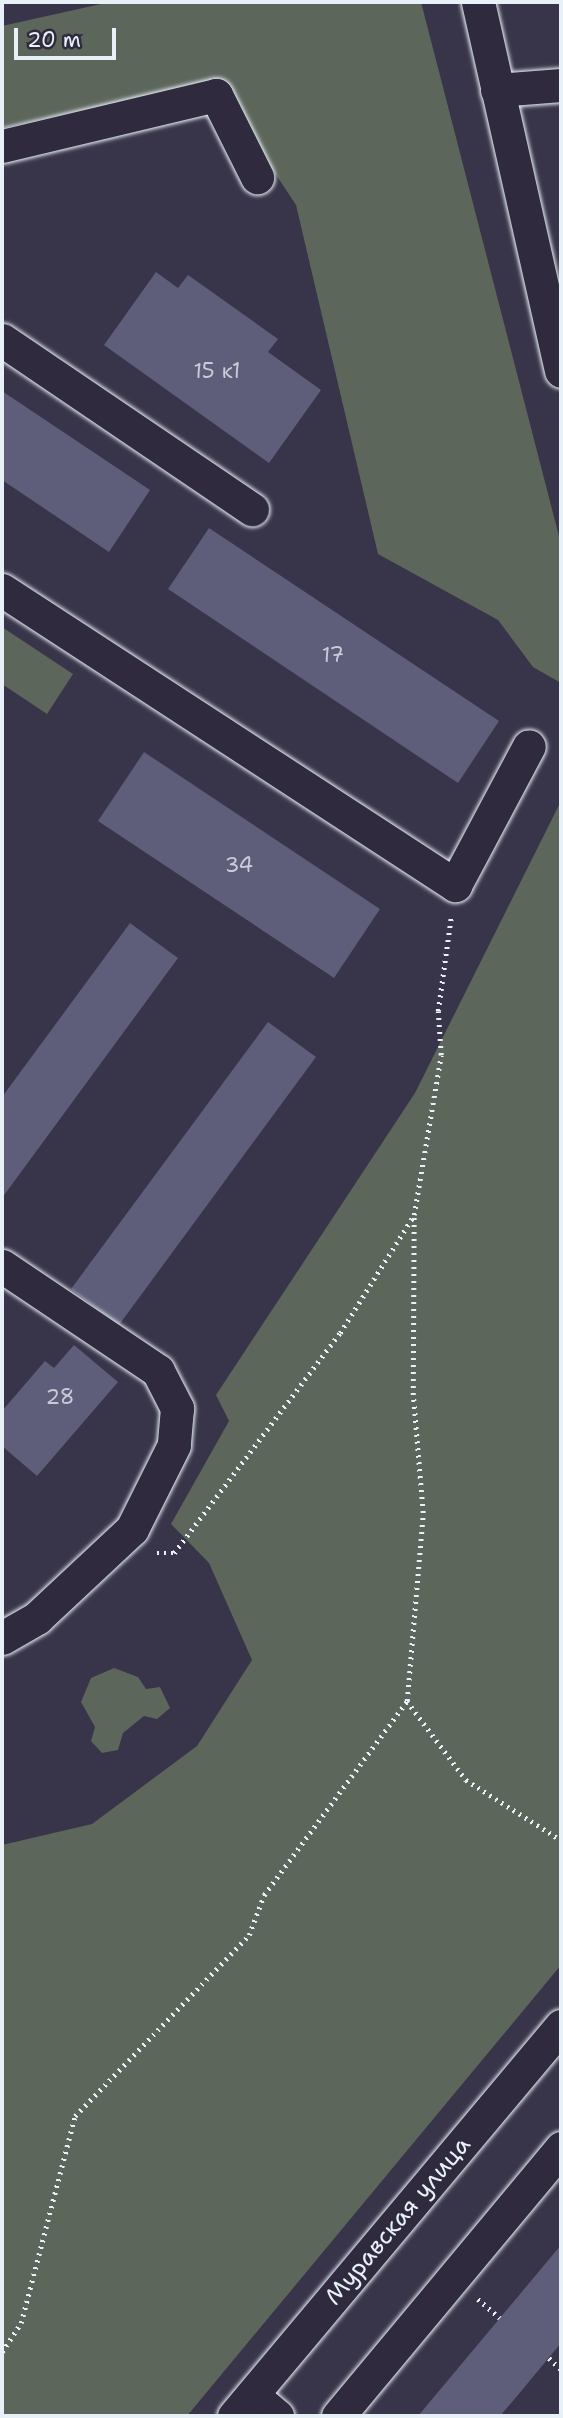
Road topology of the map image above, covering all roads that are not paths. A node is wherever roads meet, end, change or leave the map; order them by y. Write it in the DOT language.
graph roads {
  1 [pos="478,2"];
  2 [pos="561,85"];
  3 [pos="497,90"];
  4 [pos="2,146"];
  5 [pos="257,177"];
  6 [pos="2,340"];
  7 [pos="561,371"];
  8 [pos="252,509"];
  9 [pos="2,590"];
  10 [pos="529,746"];
  11 [pos="2,1266"];
  12 [pos="2,1638"];
  13 [pos="561,2026"];
  14 [pos="561,2148"];
  15 [pos="243,2406"];
  16 [pos="277,2416"];
  17 [pos="338,2416"];
  1 -- 3 [label="street"];
  2 -- 3 [label="street"];
  3 -- 7 [label="street"];
  4 -- 5 [label="street"];
  6 -- 8 [label="street"];
  9 -- 10 [label="street"];
  11 -- 12 [label="street"];
  13 -- 15 [label="street, Муравская улица"];
  14 -- 17 [label="street"];
  15 -- 16 [label="street"];
}
